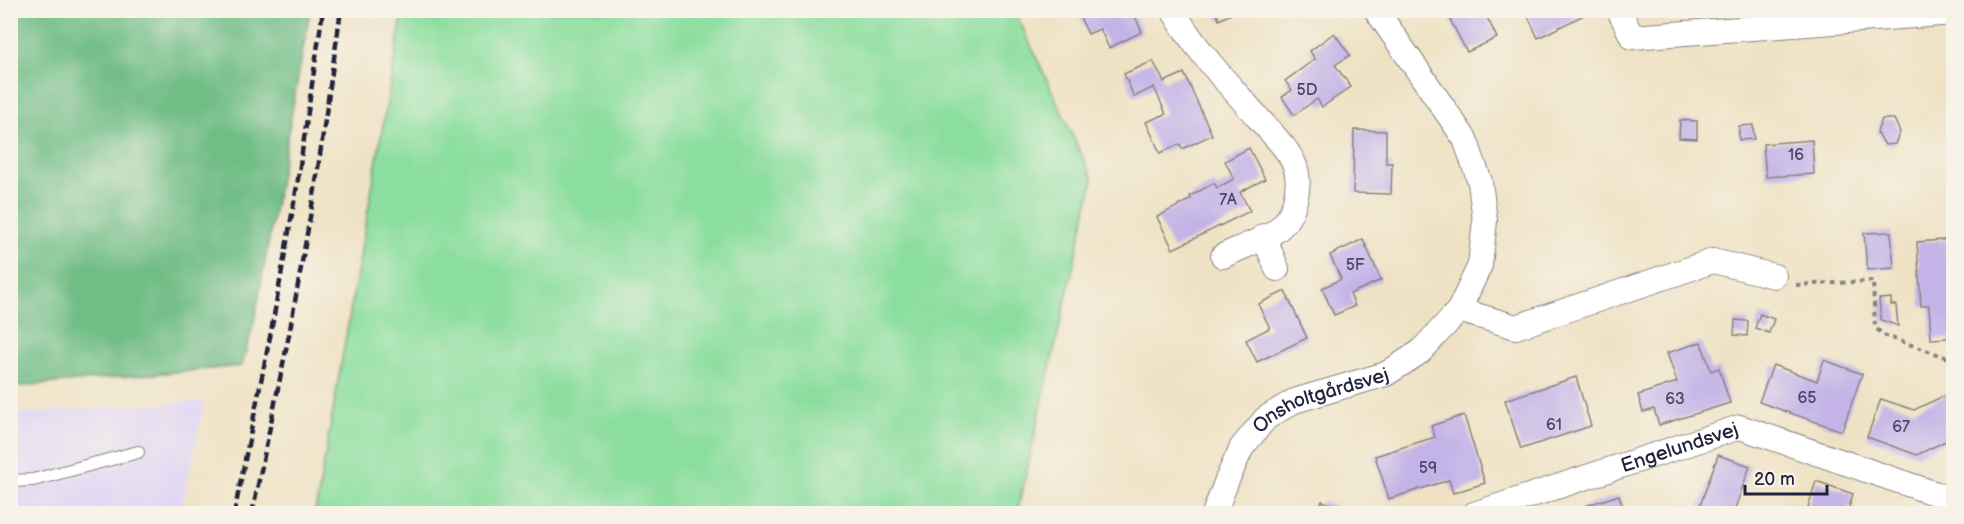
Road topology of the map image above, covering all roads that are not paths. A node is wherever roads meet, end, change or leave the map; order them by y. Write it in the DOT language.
graph roads {
  1 [pos="1173,10"];
  2 [pos="1376,10"];
  3 [pos="1619,10"];
  4 [pos="1953,13"];
  5 [pos="1264,236"];
  6 [pos="1223,256"];
  7 [pos="1277,269"];
  8 [pos="1774,276"];
  9 [pos="1459,310"];
  10 [pos="138,452"];
  11 [pos="10,481"];
  12 [pos="1953,500"];
  13 [pos="1214,513"];
  14 [pos="1474,513"];
  1 -- 5 [label="street"];
  2 -- 9 [label="street, Onsholtgårdsvej"];
  3 -- 4 [label="street"];
  5 -- 6 [label="street"];
  5 -- 7 [label="street"];
  8 -- 9 [label="street"];
  9 -- 13 [label="street, Onsholtgårdsvej"];
  10 -- 11 [label="lane"];
  12 -- 14 [label="street, Engelundsvej"];
}
